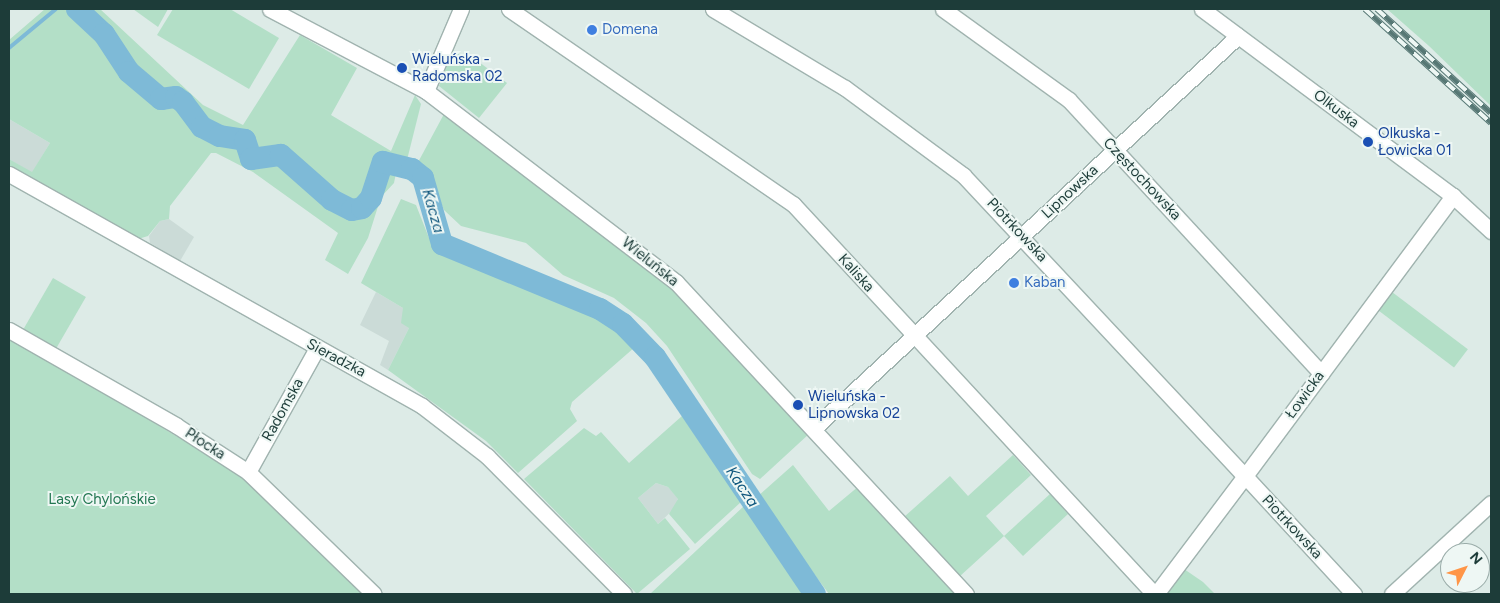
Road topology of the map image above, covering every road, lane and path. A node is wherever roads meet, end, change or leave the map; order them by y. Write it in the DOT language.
graph roads {
  1 [pos="270,9"];
  2 [pos="461,9"];
  3 [pos="509,9"];
  4 [pos="713,9"];
  5 [pos="944,9"];
  6 [pos="1202,9"];
  7 [pos="1238,36"];
  8 [pos="426,92"];
  9 [pos="1115,150"];
  10 [pos="9,174"];
  11 [pos="1453,196"];
  12 [pos="1491,230"];
  13 [pos="1024,236"];
  14 [pos="9,330"];
  15 [pos="913,335"];
  16 [pos="317,348"];
  17 [pos="1321,373"];
  18 [pos="813,428"];
  19 [pos="248,472"];
  20 [pos="1245,476"];
  21 [pos="1491,503"];
  22 [pos="374,594"];
  23 [pos="624,594"];
  24 [pos="966,594"];
  25 [pos="1155,594"];
  26 [pos="1354,594"];
  27 [pos="1392,594"];
  1 -- 8 [label="street, Wieluńska"];
  2 -- 8 [label="street"];
  3 -- 15 [label="street, Kaliska"];
  4 -- 13 [label="street, Piotrkowska"];
  5 -- 9 [label="street, Częstochowska"];
  6 -- 7 [label="street, Olkuska"];
  7 -- 9 [label="street, Lipnowska"];
  7 -- 11 [label="street, Olkuska"];
  8 -- 18 [label="street, Wieluńska"];
  9 -- 13 [label="street, Lipnowska"];
  9 -- 17 [label="street, Częstochowska"];
  10 -- 16 [label="street, Sieradzka"];
  11 -- 12 [label="street, Olkuska"];
  11 -- 17 [label="street, Łowicka"];
  13 -- 15 [label="street, Lipnowska"];
  13 -- 20 [label="street, Piotrkowska"];
  14 -- 19 [label="street, Płocka"];
  15 -- 18 [label="street, Lipnowska"];
  15 -- 25 [label="street, Kaliska"];
  16 -- 19 [label="street, Radomska"];
  16 -- 23 [label="street, Sieradzka"];
  17 -- 20 [label="street, Łowicka"];
  18 -- 24 [label="street, Wieluńska"];
  19 -- 22 [label="street, Płocka"];
  20 -- 25 [label="street, Łowicka"];
  20 -- 26 [label="street, Piotrkowska"];
  21 -- 27 [label="street"];
}
